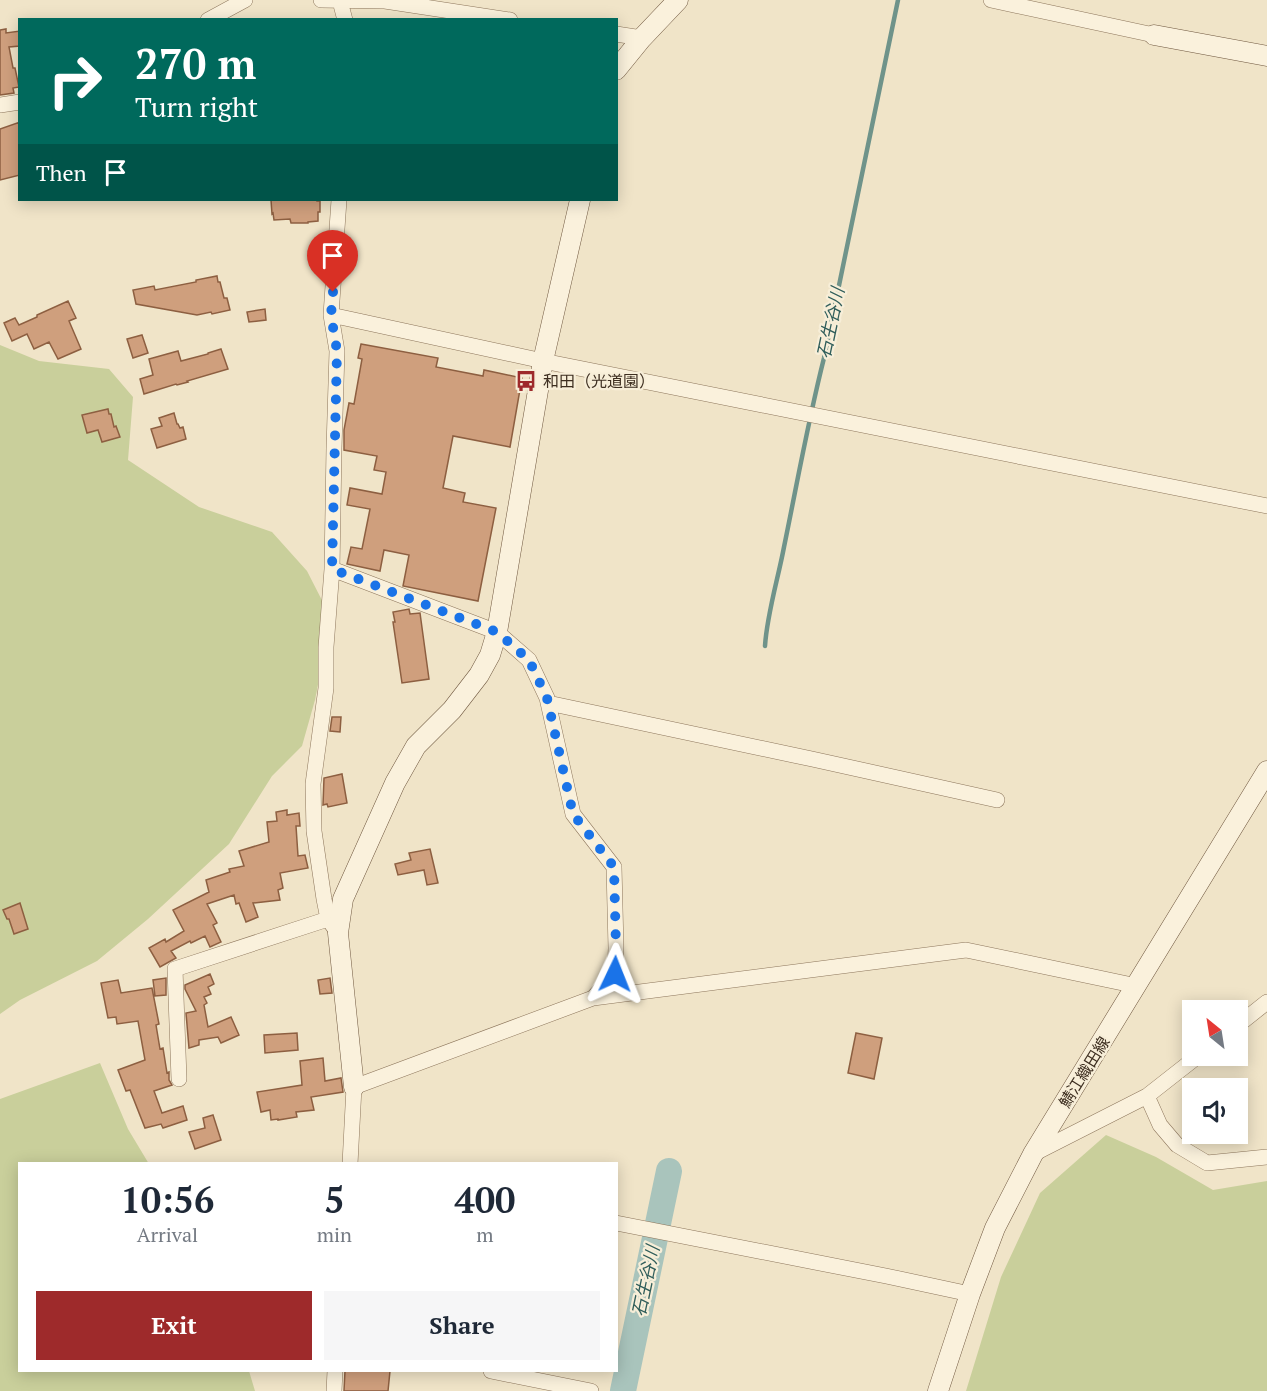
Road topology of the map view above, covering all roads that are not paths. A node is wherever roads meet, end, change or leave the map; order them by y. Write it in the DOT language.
graph roads {
  1 [pos="245,0"];
  2 [pos="321,0"];
  3 [pos="678,0"];
  4 [pos="992,0"];
  5 [pos="340,1"];
  6 [pos="212,18"];
  7 [pos="344,18"];
  8 [pos="497,18"];
  9 [pos="618,34"];
  10 [pos="1154,35"];
  11 [pos="642,38"];
  12 [pos="1267,56"];
  13 [pos="618,68"];
  14 [pos="18,102"];
  15 [pos="0,105"];
  16 [pos="339,201"];
  17 [pos="580,201"];
  18 [pos="331,315"];
  19 [pos="543,361"];
  20 [pos="1267,506"];
  21 [pos="332,569"];
  22 [pos="497,632"];
  23 [pos="548,703"];
  24 [pos="1267,771"];
  25 [pos="997,801"];
  26 [pos="333,926"];
  27 [pos="1137,986"];
  28 [pos="593,998"];
  29 [pos="1267,1002"];
  30 [pos="1248,1017"];
  31 [pos="1185,1066"];
  32 [pos="179,1079"];
  33 [pos="354,1087"];
  34 [pos="1147,1096"];
  35 [pos="1034,1154"];
  36 [pos="1267,1156"];
  37 [pos="350,1162"];
  38 [pos="618,1223"];
  39 [pos="970,1294"];
  40 [pos="334,1372"];
  41 [pos="496,1372"];
  42 [pos="334,1391"];
  43 [pos="591,1391"];
  44 [pos="938,1391"];
  1 -- 6 [label="street"];
  2 -- 5 [label="street"];
  3 -- 11 [label="street"];
  4 -- 10 [label="street"];
  5 -- 7 [label="street"];
  5 -- 8 [label="street"];
  9 -- 11 [label="street"];
  10 -- 12 [label="street"];
  11 -- 13 [label="street"];
  14 -- 15 [label="street"];
  16 -- 18 [label="street"];
  17 -- 19 [label="street"];
  18 -- 19 [label="street"];
  18 -- 21 [label="street"];
  19 -- 20 [label="street"];
  19 -- 22 [label="street"];
  21 -- 22 [label="street"];
  21 -- 26 [label="street"];
  22 -- 23 [label="street"];
  22 -- 26 [label="street"];
  23 -- 25 [label="street"];
  23 -- 28 [label="street"];
  24 -- 27 [label="street, 鯖江織田線"];
  26 -- 32 [label="street"];
  26 -- 33 [label="street"];
  27 -- 28 [label="street"];
  27 -- 35 [label="street, 鯖江織田線"];
  28 -- 33 [label="street"];
  29 -- 30 [label="street"];
  31 -- 34 [label="street"];
  33 -- 37 [label="street"];
  34 -- 35 [label="street"];
  34 -- 36 [label="street"];
  35 -- 39 [label="street, 鯖江織田線"];
  38 -- 39 [label="street"];
  39 -- 44 [label="street, 鯖江織田線"];
  40 -- 42 [label="street"];
  41 -- 43 [label="street"];
}
